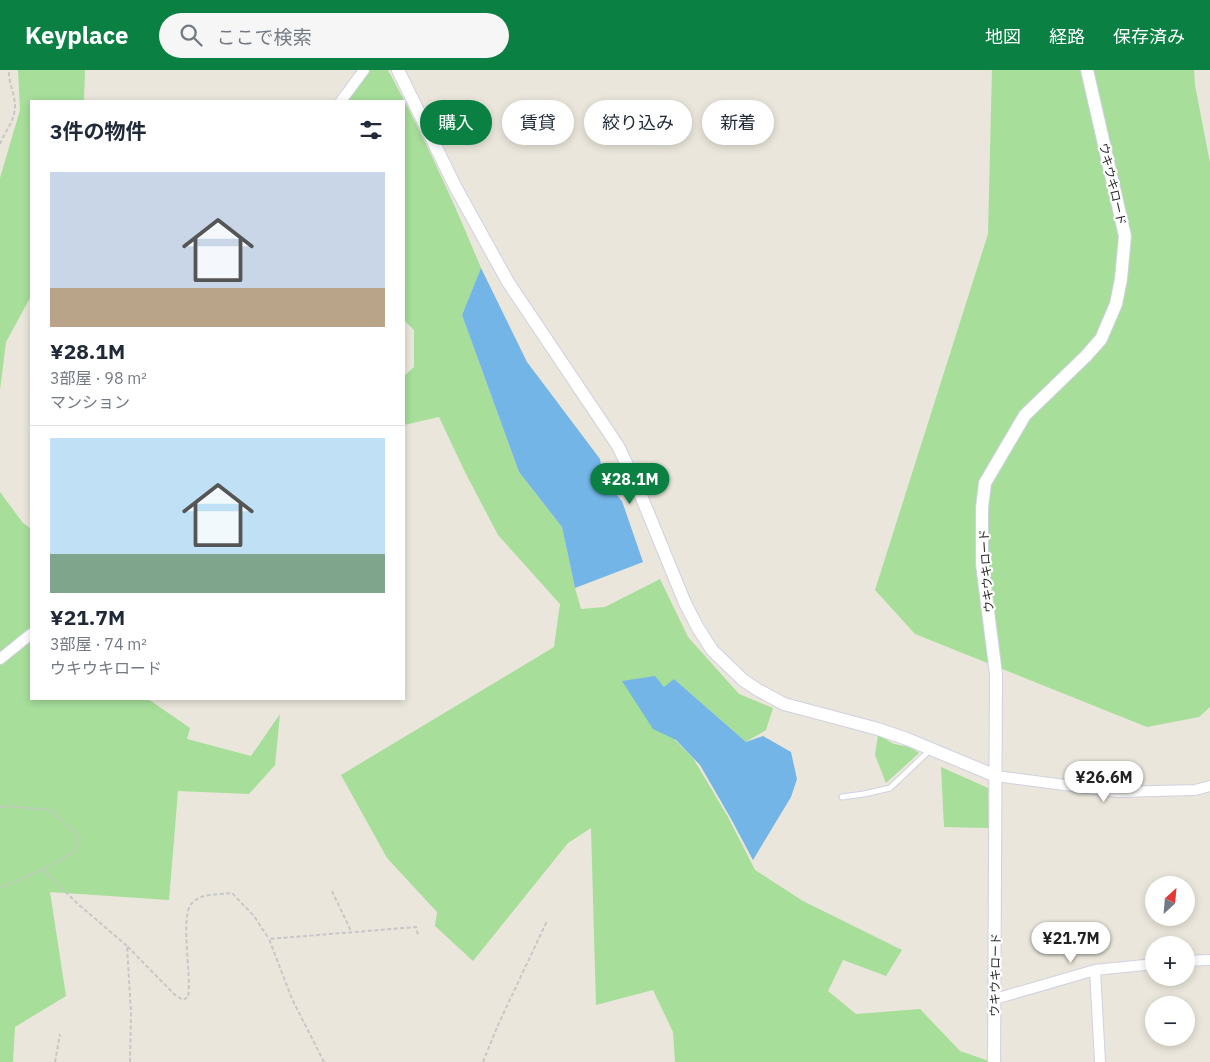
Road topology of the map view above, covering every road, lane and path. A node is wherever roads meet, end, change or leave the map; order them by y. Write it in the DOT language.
graph roads {
  1 [pos="9,70"];
  2 [pos="364,70"];
  3 [pos="398,70"];
  4 [pos="1087,70"];
  5 [pos="342,100"];
  6 [pos="0,144"];
  7 [pos="30,635"];
  8 [pos="0,659"];
  9 [pos="932,749"];
  10 [pos="996,776"];
  11 [pos="1210,786"];
  12 [pos="842,797"];
  13 [pos="0,807"];
  14 [pos="42,869"];
  15 [pos="0,888"];
  16 [pos="332,891"];
  17 [pos="547,921"];
  18 [pos="351,932"];
  19 [pos="418,935"];
  20 [pos="269,939"];
  21 [pos="127,946"];
  22 [pos="1210,960"];
  23 [pos="1195,961"];
  24 [pos="1145,965"];
  25 [pos="1095,970"];
  26 [pos="994,999"];
  27 [pos="60,1034"];
  28 [pos="55,1062"];
  29 [pos="130,1062"];
  30 [pos="324,1062"];
  31 [pos="483,1062"];
  32 [pos="994,1062"];
  33 [pos="1100,1062"];
  1 -- 6 [label="path"];
  2 -- 5 [label="street"];
  3 -- 9 [label="street"];
  4 -- 10 [label="street, ウキウキロード"];
  7 -- 8 [label="street"];
  9 -- 10 [label="street"];
  9 -- 12 [label="lane"];
  10 -- 11 [label="street"];
  10 -- 26 [label="street, ウキウキロード"];
  13 -- 14 [label="path"];
  14 -- 15 [label="path"];
  14 -- 21 [label="path"];
  16 -- 18 [label="path"];
  17 -- 31 [label="path"];
  18 -- 19 [label="path"];
  18 -- 20 [label="path"];
  20 -- 21 [label="path"];
  20 -- 30 [label="path"];
  21 -- 29 [label="path"];
  22 -- 23 [label="street"];
  24 -- 25 [label="street"];
  25 -- 26 [label="street"];
  25 -- 33 [label="street"];
  26 -- 32 [label="street, ウキウキロード"];
  27 -- 28 [label="path"];
}
